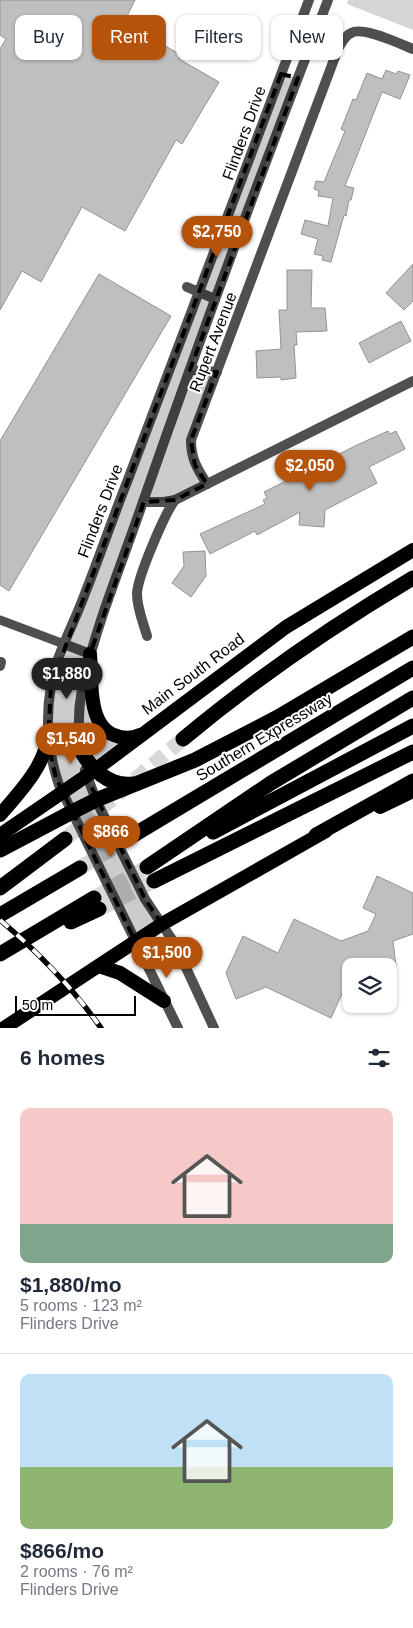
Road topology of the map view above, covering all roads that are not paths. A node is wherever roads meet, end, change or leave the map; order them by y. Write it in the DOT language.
graph roads {
  1 [pos="308,0"];
  2 [pos="328,0"];
  3 [pos="413,49"];
  4 [pos="281,74"];
  5 [pos="298,78"];
  6 [pos="187,287"];
  7 [pos="200,292"];
  8 [pos="215,299"];
  9 [pos="190,370"];
  10 [pos="217,372"];
  11 [pos="413,381"];
  12 [pos="206,484"];
  13 [pos="175,500"];
  14 [pos="143,502"];
  15 [pos="413,550"];
  16 [pos="413,578"];
  17 [pos="0,620"];
  18 [pos="147,636"];
  19 [pos="413,637"];
  20 [pos="64,644"];
  21 [pos="90,654"];
  22 [pos="0,662"];
  23 [pos="0,666"];
  24 [pos="413,668"];
  25 [pos="413,698"];
  26 [pos="413,726"];
  27 [pos="145,732"];
  28 [pos="48,735"];
  29 [pos="183,739"];
  30 [pos="80,749"];
  31 [pos="413,752"];
  32 [pos="91,773"];
  33 [pos="413,781"];
  34 [pos="140,783"];
  35 [pos="413,791"];
  36 [pos="62,793"];
  37 [pos="92,800"];
  38 [pos="73,813"];
  39 [pos="0,815"];
  40 [pos="0,835"];
  41 [pos="132,836"];
  42 [pos="316,836"];
  43 [pos="66,839"];
  44 [pos="0,850"];
  45 [pos="80,868"];
  46 [pos="154,881"];
  47 [pos="0,888"];
  48 [pos="97,904"];
  49 [pos="0,915"];
  50 [pos="162,924"];
  51 [pos="135,942"];
  52 [pos="3,953"];
  53 [pos="98,966"];
  54 [pos="164,1001"];
  55 [pos="4,1028"];
  56 [pos="178,1028"];
  57 [pos="214,1028"];
  1 -- 4 [label="street, Flinders Drive"];
  2 -- 5 [label="street, Flinders Drive"];
  3 -- 10 [label="street, Rupert Avenue"];
  4 -- 5 [label="street"];
  4 -- 7 [label="street, Flinders Drive"];
  5 -- 8 [label="street, Flinders Drive"];
  6 -- 7 [label="street"];
  7 -- 8 [label="street"];
  7 -- 20 [label="street, Flinders Drive"];
  8 -- 9 [label="street, Flinders Drive"];
  9 -- 10 [label="street"];
  9 -- 14 [label="street, Flinders Drive"];
  10 -- 12 [label="street, Rupert Avenue"];
  11 -- 12 [label="street"];
  12 -- 13 [label="street"];
  13 -- 14 [label="street"];
  13 -- 18 [label="street"];
  14 -- 21 [label="street, Flinders Drive"];
  15 -- 27 [label="highway, Main South Road"];
  16 -- 29 [label="highway"];
  17 -- 20 [label="lane"];
  19 -- 34 [label="highway"];
  20 -- 21 [label="street"];
  20 -- 28 [label="street, Flinders Drive"];
  21 -- 27 [label="highway"];
  21 -- 30 [label="street, Flinders Drive"];
  22 -- 23 [label="street"];
  24 -- 41 [label="highway, Southern Expressway"];
  25 -- 26 [label="highway"];
  27 -- 32 [label="highway, Main South Road"];
  28 -- 36 [label="street, Flinders Drive"];
  28 -- 39 [label="highway"];
  30 -- 32 [label="highway"];
  31 -- 46 [label="highway"];
  32 -- 34 [label="highway"];
  32 -- 36 [label="highway, Main South Road"];
  32 -- 37 [label="street"];
  33 -- 42 [label="highway"];
  34 -- 37 [label="highway"];
  35 -- 42 [label="highway"];
  36 -- 38 [label="street, Flinders Drive"];
  36 -- 40 [label="highway, Main South Road"];
  37 -- 38 [label="highway"];
  37 -- 50 [label="street"];
  38 -- 44 [label="highway"];
  38 -- 51 [label="street, Flinders Drive"];
  42 -- 50 [label="highway"];
  43 -- 47 [label="highway"];
  45 -- 49 [label="highway"];
  48 -- 52 [label="highway"];
  50 -- 51 [label="highway"];
  50 -- 57 [label="street"];
  51 -- 53 [label="highway"];
  51 -- 54 [label="street, Flinders Drive"];
  53 -- 54 [label="highway"];
  53 -- 55 [label="highway"];
  54 -- 56 [label="street, Flinders Drive"];
}
